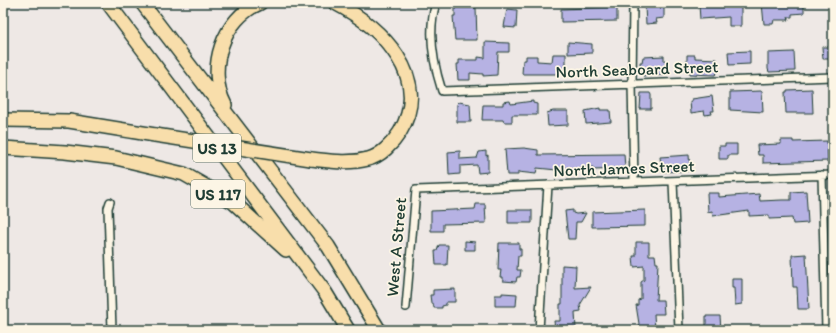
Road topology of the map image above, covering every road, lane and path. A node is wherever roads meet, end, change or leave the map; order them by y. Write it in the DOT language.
graph roads {
  1 [pos="108,3"];
  2 [pos="142,3"];
  3 [pos="260,3"];
  4 [pos="335,3"];
  5 [pos="436,3"];
  6 [pos="633,3"];
  7 [pos="833,77"];
  8 [pos="632,84"];
  9 [pos="3,120"];
  10 [pos="238,129"];
  11 [pos="3,148"];
  12 [pos="822,175"];
  13 [pos="833,175"];
  14 [pos="673,181"];
  15 [pos="634,182"];
  16 [pos="548,185"];
  17 [pos="416,190"];
  18 [pos="110,202"];
  19 [pos="325,292"];
  20 [pos="406,307"];
  21 [pos="112,330"];
  22 [pos="348,330"];
  23 [pos="379,330"];
  24 [pos="539,330"];
  25 [pos="680,330"];
  26 [pos="826,330"];
  1 -- 19 [label="highway, US 13"];
  2 -- 10 [label="highway, US 13"];
  3 -- 10 [label="highway"];
  4 -- 9 [label="highway, bridge"];
  5 -- 8 [label="street, North Seaboard Street"];
  6 -- 8 [label="street"];
  7 -- 8 [label="street, North Seaboard Street"];
  8 -- 15 [label="street"];
  10 -- 23 [label="highway, US 13"];
  11 -- 19 [label="highway, US 117"];
  12 -- 13 [label="street, North James Street"];
  12 -- 14 [label="street, North James Street"];
  12 -- 26 [label="street"];
  14 -- 15 [label="street, North James Street"];
  14 -- 25 [label="street"];
  15 -- 16 [label="street, North James Street"];
  16 -- 17 [label="street, North James Street"];
  16 -- 24 [label="street"];
  17 -- 20 [label="street, West A Street"];
  18 -- 21 [label="street"];
  19 -- 22 [label="highway, US 13"];
}
